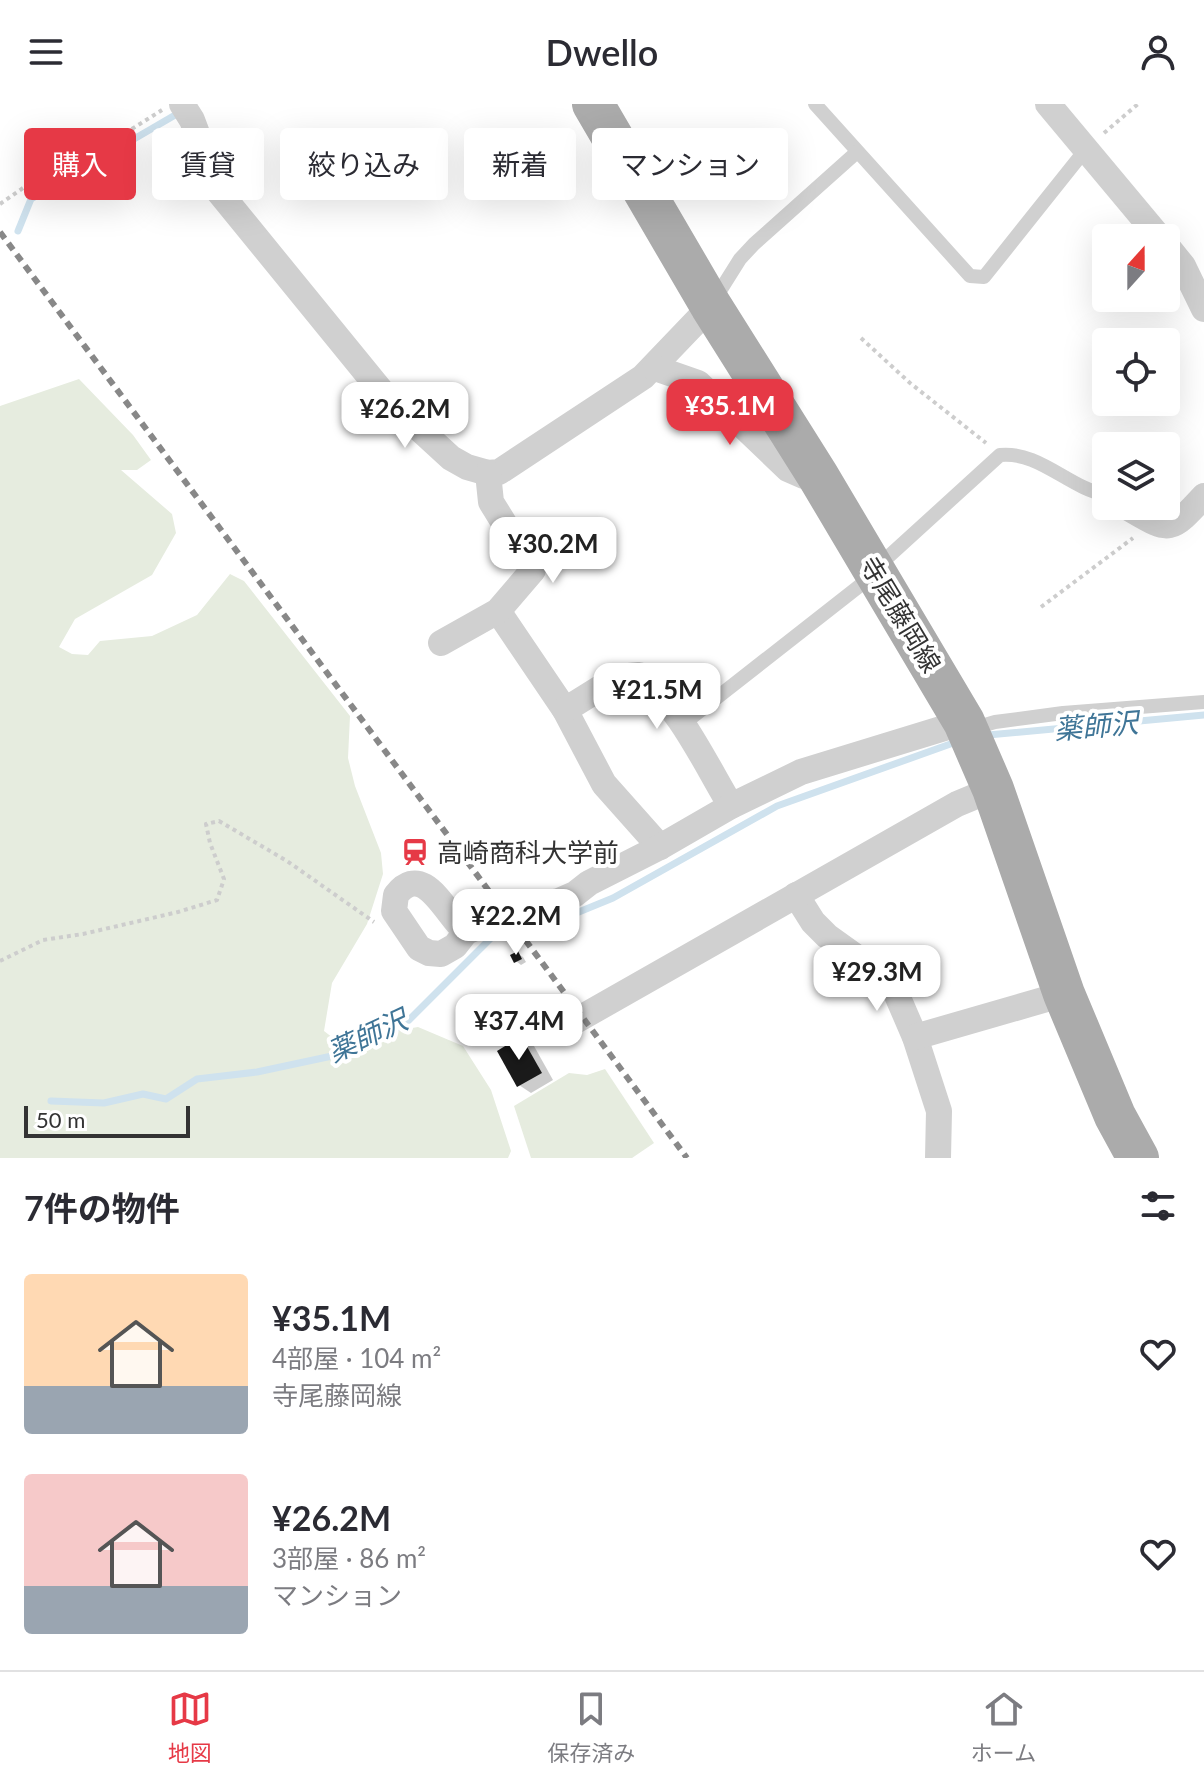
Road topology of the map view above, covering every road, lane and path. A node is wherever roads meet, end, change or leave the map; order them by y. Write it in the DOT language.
graph roads {
  1 [pos="593,104"];
  2 [pos="815,104"];
  3 [pos="1048,104"];
  4 [pos="1138,104"];
  5 [pos="181,108"];
  6 [pos="1086,149"];
  7 [pos="857,152"];
  8 [pos="0,204"];
  9 [pos="1148,224"];
  10 [pos="1180,262"];
  11 [pos="711,306"];
  12 [pos="1204,309"];
  13 [pos="861,338"];
  14 [pos="655,368"];
  15 [pos="1000,455"];
  16 [pos="488,473"];
  17 [pos="818,476"];
  18 [pos="1092,492"];
  19 [pos="1204,496"];
  20 [pos="1150,520"];
  21 [pos="1154,522"];
  22 [pos="876,573"];
  23 [pos="1041,607"];
  24 [pos="498,611"];
  25 [pos="441,643"];
  26 [pos="1204,702"];
  27 [pos="565,710"];
  28 [pos="682,725"];
  29 [pos="966,726"];
  30 [pos="993,789"];
  31 [pos="731,806"];
  32 [pos="660,847"];
  33 [pos="796,895"];
  34 [pos="375,923"];
  35 [pos="466,932"];
  36 [pos="0,961"];
  37 [pos="1064,994"];
  38 [pos="556,1032"];
  39 [pos="915,1037"];
  40 [pos="938,1158"];
  41 [pos="1138,1158"];
  1 -- 11 [label="main road, 寺尾藤岡線"];
  2 -- 7 [label="lane"];
  3 -- 6 [label="street"];
  4 -- 6 [label="path"];
  5 -- 8 [label="path"];
  5 -- 16 [label="street"];
  6 -- 7 [label="lane"];
  6 -- 9 [label="street"];
  7 -- 11 [label="lane"];
  10 -- 12 [label="street"];
  11 -- 14 [label="street"];
  11 -- 17 [label="main road, 寺尾藤岡線"];
  13 -- 15 [label="path"];
  14 -- 16 [label="street"];
  14 -- 17 [label="street"];
  15 -- 18 [label="lane"];
  15 -- 22 [label="lane"];
  16 -- 24 [label="street"];
  17 -- 22 [label="main road, 寺尾藤岡線"];
  19 -- 21 [label="street"];
  20 -- 21 [label="street"];
  21 -- 23 [label="path"];
  22 -- 28 [label="lane"];
  22 -- 29 [label="main road, 寺尾藤岡線"];
  24 -- 25 [label="street"];
  24 -- 27 [label="street"];
  26 -- 29 [label="lane"];
  27 -- 28 [label="street"];
  27 -- 32 [label="street"];
  28 -- 31 [label="street"];
  29 -- 30 [label="main road, 寺尾藤岡線"];
  29 -- 31 [label="street"];
  30 -- 33 [label="street"];
  30 -- 37 [label="main road, 寺尾藤岡線"];
  31 -- 32 [label="street"];
  32 -- 35 [label="street"];
  33 -- 38 [label="street"];
  33 -- 39 [label="street"];
  34 -- 36 [label="path"];
  37 -- 39 [label="street"];
  37 -- 41 [label="main road, 寺尾藤岡線"];
  39 -- 40 [label="street"];
}
